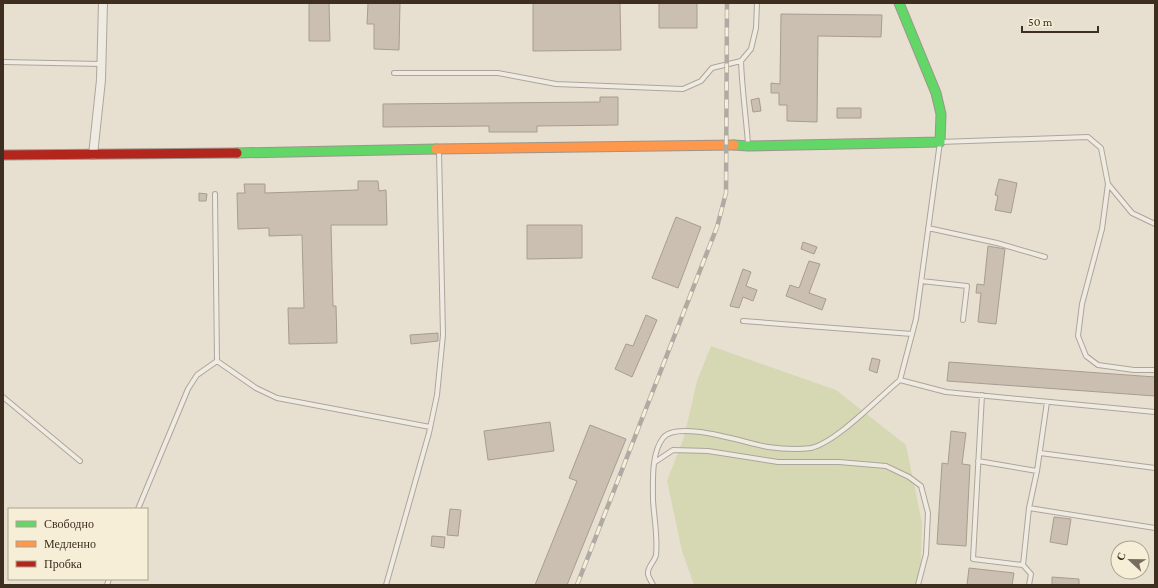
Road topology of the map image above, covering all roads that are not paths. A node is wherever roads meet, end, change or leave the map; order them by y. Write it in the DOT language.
graph roads {
  1 [pos="103,3"];
  2 [pos="757,3"];
  3 [pos="898,3"];
  4 [pos="741,61"];
  5 [pos="3,62"];
  6 [pos="102,64"];
  7 [pos="394,73"];
  8 [pos="940,142"];
  9 [pos="748,146"];
  10 [pos="439,148"];
  11 [pos="3,155"];
  12 [pos="93,155"];
  13 [pos="1108,184"];
  14 [pos="215,194"];
  15 [pos="1155,224"];
  16 [pos="928,228"];
  17 [pos="1045,257"];
  18 [pos="921,282"];
  19 [pos="962,320"];
  20 [pos="743,321"];
  21 [pos="912,334"];
  22 [pos="216,362"];
  23 [pos="1155,370"];
  24 [pos="900,380"];
  25 [pos="982,395"];
  26 [pos="3,397"];
  27 [pos="1047,402"];
  28 [pos="1155,412"];
  29 [pos="430,427"];
  30 [pos="1040,453"];
  31 [pos="80,461"];
  32 [pos="978,461"];
  33 [pos="655,463"];
  34 [pos="1155,468"];
  35 [pos="1037,471"];
  36 [pos="138,508"];
  37 [pos="1029,508"];
  38 [pos="1155,528"];
  39 [pos="1023,565"];
  40 [pos="386,585"];
  41 [pos="653,585"];
  42 [pos="918,585"];
  43 [pos="1029,585"];
  1 -- 6 [label="street"];
  2 -- 4 [label="lane"];
  3 -- 8 [label="street"];
  4 -- 7 [label="lane"];
  4 -- 9 [label="lane"];
  5 -- 6 [label="lane"];
  6 -- 12 [label="street"];
  8 -- 9 [label="street"];
  8 -- 13 [label="lane"];
  8 -- 16 [label="lane"];
  9 -- 10 [label="street"];
  10 -- 12 [label="street"];
  10 -- 29 [label="lane"];
  11 -- 12 [label="street"];
  13 -- 15 [label="lane"];
  13 -- 23 [label="lane"];
  14 -- 22 [label="lane"];
  16 -- 17 [label="lane"];
  16 -- 18 [label="lane"];
  18 -- 19 [label="lane"];
  18 -- 21 [label="lane"];
  20 -- 21 [label="lane"];
  21 -- 24 [label="lane"];
  22 -- 29 [label="lane"];
  22 -- 36 [label="lane"];
  24 -- 25 [label="lane"];
  24 -- 33 [label="lane"];
  25 -- 27 [label="lane"];
  25 -- 32 [label="lane"];
  26 -- 31 [label="lane"];
  27 -- 28 [label="lane"];
  27 -- 30 [label="lane"];
  29 -- 40 [label="lane"];
  30 -- 34 [label="lane"];
  30 -- 35 [label="lane"];
  32 -- 35 [label="lane"];
  32 -- 39 [label="lane"];
  33 -- 41 [label="lane"];
  33 -- 42 [label="lane"];
  35 -- 37 [label="lane"];
  37 -- 38 [label="lane"];
  37 -- 39 [label="lane"];
  39 -- 43 [label="lane"];
}
